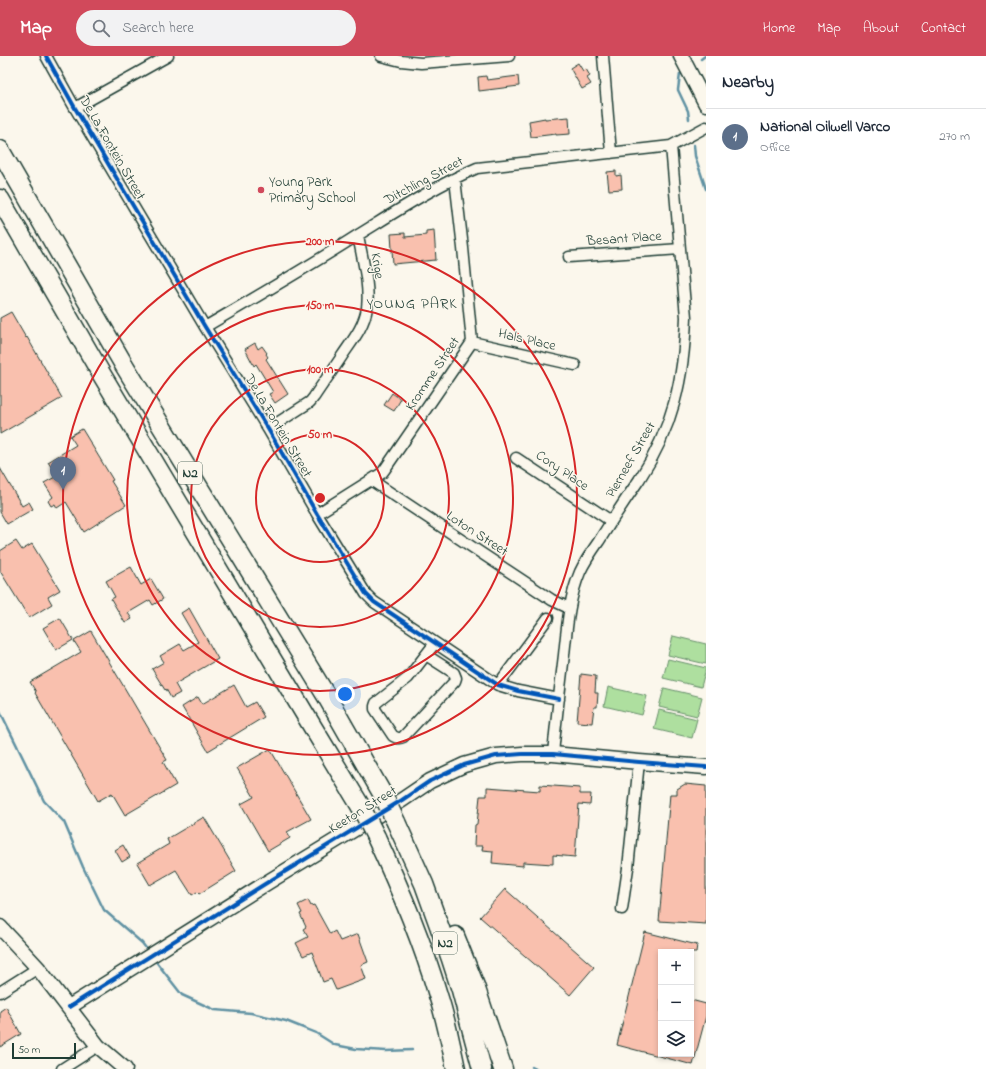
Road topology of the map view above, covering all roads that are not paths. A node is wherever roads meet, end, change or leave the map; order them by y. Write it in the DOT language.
graph roads {
  1 [pos="46,56"];
  2 [pos="168,56"];
  3 [pos="381,56"];
  4 [pos="509,56"];
  5 [pos="603,56"];
  6 [pos="681,56"];
  7 [pos="691,56"];
  8 [pos="706,86"];
  9 [pos="706,104"];
  10 [pos="75,108"];
  11 [pos="706,127"];
  12 [pos="671,146"];
  13 [pos="0,150"];
  14 [pos="611,154"];
  15 [pos="455,179"];
  16 [pos="0,199"];
  17 [pos="358,235"];
  18 [pos="680,250"];
  19 [pos="569,257"];
  20 [pos="205,327"];
  21 [pos="472,342"];
  22 [pos="575,365"];
  23 [pos="268,429"];
  24 [pos="516,458"];
  25 [pos="371,480"];
  26 [pos="317,514"];
  27 [pos="611,521"];
  28 [pos="569,608"];
  29 [pos="548,618"];
  30 [pos="435,643"];
  31 [pos="426,656"];
  32 [pos="498,684"];
  33 [pos="558,699"];
  34 [pos="553,754"];
  35 [pos="639,762"];
  36 [pos="706,767"];
  37 [pos="399,830"];
  38 [pos="372,838"];
  39 [pos="622,909"];
  40 [pos="0,927"];
  41 [pos="38,968"];
  42 [pos="0,992"];
  43 [pos="69,1007"];
  44 [pos="98,1046"];
  45 [pos="62,1069"];
  46 [pos="125,1069"];
  47 [pos="443,1069"];
  48 [pos="456,1069"];
  49 [pos="482,1069"];
  50 [pos="503,1069"];
  1 -- 10 [label="street, De La Fontein Street"];
  2 -- 10 [label="street"];
  3 -- 4 [label="street"];
  5 -- 14 [label="street"];
  6 -- 9 [label="street"];
  7 -- 8 [label="street"];
  10 -- 20 [label="street, De La Fontein Street"];
  11 -- 12 [label="street, Ditchling Street"];
  12 -- 14 [label="street, Ditchling Street"];
  12 -- 18 [label="street, Pierneef Street"];
  13 -- 37 [label="highway, N2, bridge"];
  14 -- 15 [label="street, Ditchling Street"];
  15 -- 17 [label="street, Ditchling Street"];
  15 -- 21 [label="street, Kromme Street"];
  16 -- 38 [label="highway, N2, bridge"];
  17 -- 20 [label="street, Ditchling Street"];
  17 -- 23 [label="street, Krige"];
  18 -- 19 [label="street, Besant Place"];
  18 -- 27 [label="street, Pierneef Street"];
  20 -- 23 [label="street, De La Fontein Street"];
  21 -- 22 [label="street, Hals Place"];
  21 -- 25 [label="street, Kromme Street"];
  23 -- 26 [label="street, De La Fontein Street"];
  24 -- 27 [label="street, Cory Place"];
  25 -- 26 [label="street, Kromme Street"];
  25 -- 28 [label="street, Loton Street"];
  26 -- 30 [label="street, De La Fontein Street"];
  27 -- 28 [label="street, Pierneef Street"];
  28 -- 33 [label="street, Pierneef Street"];
  29 -- 32 [label="street"];
  30 -- 31 [label="street"];
  30 -- 32 [label="street, De La Fontein Street"];
  31 -- 31 [label="street"];
  32 -- 33 [label="street, De La Fontein Street"];
  33 -- 34 [label="street, Pierneef Street"];
  34 -- 35 [label="street, Keeton Street"];
  34 -- 43 [label="street, Keeton Street"];
  35 -- 36 [label="street, Keeton Street"];
  35 -- 39 [label="street"];
  37 -- 49 [label="highway, N2"];
  37 -- 50 [label="highway"];
  38 -- 47 [label="highway"];
  38 -- 48 [label="highway, N2"];
  40 -- 41 [label="street"];
  41 -- 42 [label="street"];
  41 -- 43 [label="street"];
  43 -- 44 [label="street"];
  44 -- 45 [label="street"];
  44 -- 46 [label="street"];
}
